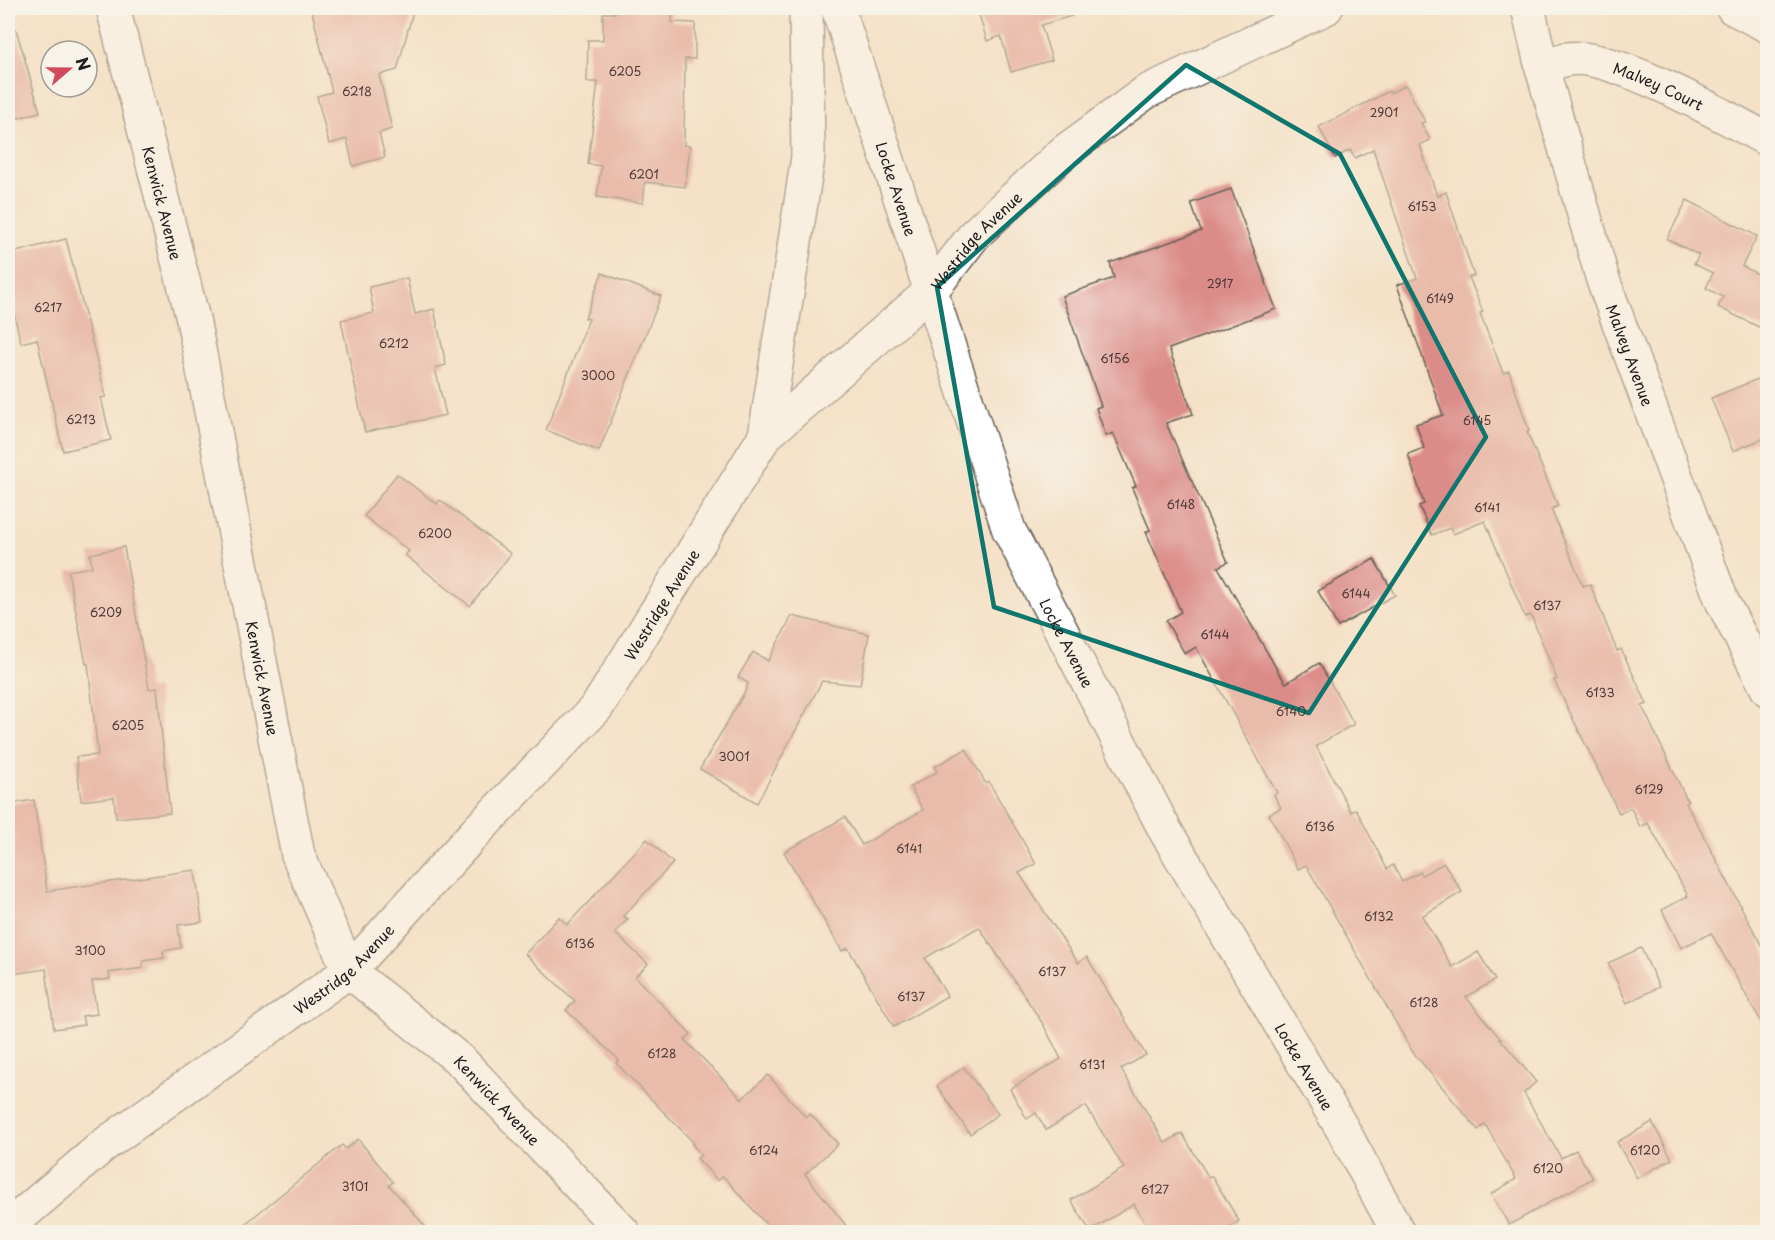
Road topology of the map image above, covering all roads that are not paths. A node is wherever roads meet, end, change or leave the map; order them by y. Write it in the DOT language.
graph roads {
  1 [pos="113,8"];
  2 [pos="806,8"];
  3 [pos="838,8"];
  4 [pos="1326,8"];
  5 [pos="1528,8"];
  6 [pos="1733,8"];
  7 [pos="1767,26"];
  8 [pos="1542,68"];
  9 [pos="1767,140"];
  10 [pos="931,291"];
  11 [pos="765,436"];
  12 [pos="1767,690"];
  13 [pos="349,971"];
  14 [pos="8,1227"];
  15 [pos="623,1233"];
  16 [pos="1398,1233"];
  1 -- 13 [label="street, Kenwick Avenue"];
  2 -- 11 [label="street"];
  3 -- 10 [label="street, Locke Avenue"];
  4 -- 10 [label="street, Westridge Avenue"];
  5 -- 8 [label="street, Malvey Avenue"];
  6 -- 7 [label="street"];
  8 -- 9 [label="street, Malvey Court"];
  8 -- 12 [label="street, Malvey Avenue"];
  10 -- 11 [label="street, Westridge Avenue"];
  10 -- 16 [label="street, Locke Avenue"];
  11 -- 13 [label="street, Westridge Avenue"];
  13 -- 14 [label="street, Westridge Avenue"];
  13 -- 15 [label="street, Kenwick Avenue"];
}
